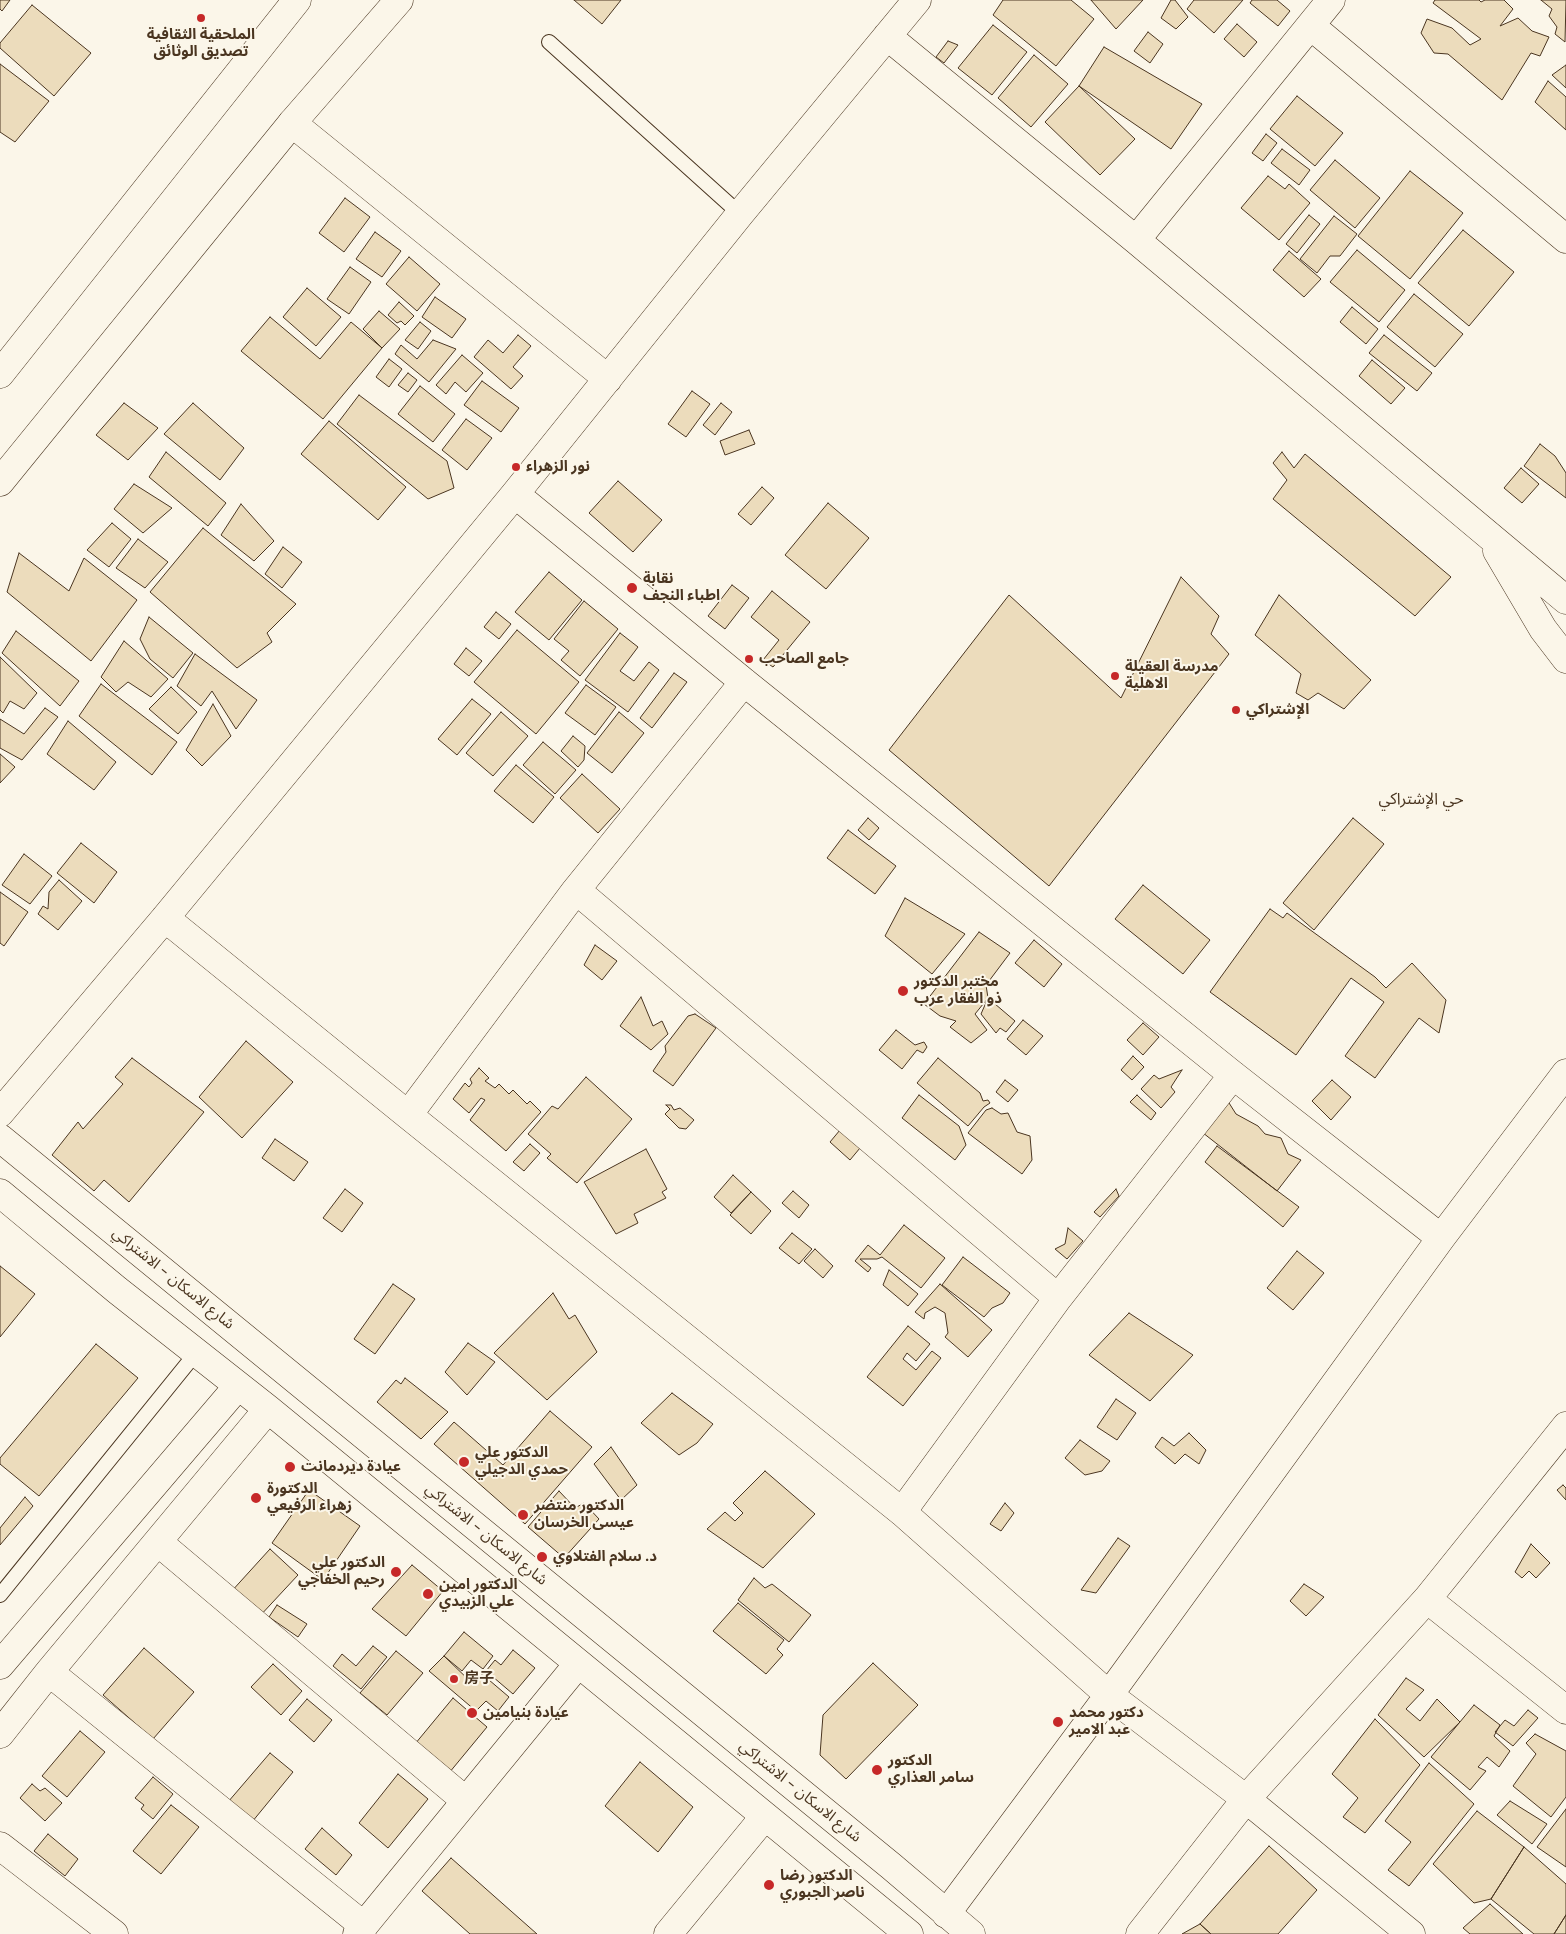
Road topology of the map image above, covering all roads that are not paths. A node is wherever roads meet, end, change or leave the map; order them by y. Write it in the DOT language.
graph roads {
  1 [pos="297,0"];
  2 [pos="398,0"];
  3 [pos="917,0"];
  4 [pos="1331,0"];
  5 [pos="1311,26"];
  6 [pos="888,36"];
  7 [pos="549,42"];
  8 [pos="292,123"];
  9 [pos="740,214"];
  10 [pos="1566,239"];
  11 [pos="1136,240"];
  12 [pos="0,374"];
  13 [pos="608,379"];
  14 [pos="0,482"];
  15 [pos="515,494"];
  16 [pos="1486,534"];
  17 [pos="1566,600"];
  18 [pos="1566,659"];
  19 [pos="744,682"];
  20 [pos="576,890"];
  21 [pos="165,918"];
  22 [pos="1566,1073"];
  23 [pos="1233,1075"];
  24 [pos="0,1113"];
  25 [pos="408,1115"];
  26 [pos="0,1138"];
  27 [pos="0,1193"];
  28 [pos="1442,1238"];
  29 [pos="144,1256"];
  30 [pos="117,1290"];
  31 [pos="1058,1298"];
  32 [pos="196,1353"];
  33 [pos="238,1386"];
  34 [pos="268,1409"];
  35 [pos="1566,1426"];
  36 [pos="902,1512"];
  37 [pos="158,1542"];
  38 [pos="0,1594"];
  39 [pos="1427,1599"];
  40 [pos="578,1664"];
  41 [pos="0,1665"];
  42 [pos="49,1672"];
  43 [pos="1109,1695"];
  44 [pos="1566,1710"];
  45 [pos="0,1734"];
  46 [pos="1246,1799"];
  47 [pos="466,1801"];
  48 [pos="765,1816"];
  49 [pos="0,1846"];
  50 [pos="891,1866"];
  51 [pos="867,1899"];
  52 [pos="946,1914"];
  53 [pos="361,1930"];
  54 [pos="114,1934"];
  55 [pos="668,1934"];
  56 [pos="909,1934"];
  57 [pos="971,1934"];
  58 [pos="1140,1934"];
  59 [pos="1411,1934"];
  1 -- 12 [label="street"];
  2 -- 8 [label="street"];
  3 -- 6 [label="street"];
  4 -- 5 [label="street"];
  5 -- 10 [label="street"];
  5 -- 11 [label="street"];
  6 -- 9 [label="street"];
  6 -- 11 [label="street"];
  7 -- 9 [label="lane"];
  8 -- 13 [label="street"];
  8 -- 14 [label="street"];
  9 -- 13 [label="street"];
  11 -- 16 [label="street"];
  13 -- 15 [label="street"];
  15 -- 19 [label="street"];
  15 -- 21 [label="street"];
  16 -- 17 [label="street"];
  16 -- 18 [label="street"];
  19 -- 20 [label="street"];
  19 -- 23 [label="street"];
  20 -- 25 [label="street"];
  20 -- 31 [label="street"];
  21 -- 24 [label="street"];
  21 -- 25 [label="street"];
  22 -- 28 [label="street"];
  23 -- 28 [label="street"];
  23 -- 31 [label="street"];
  25 -- 36 [label="street"];
  26 -- 29 [label="street, شارع الاسكان - الاشتراكي"];
  27 -- 30 [label="street"];
  28 -- 43 [label="street"];
  29 -- 30 [label="street"];
  29 -- 50 [label="street, شارع الاسكان - الاشتراكي"];
  30 -- 32 [label="street"];
  31 -- 36 [label="street"];
  32 -- 33 [label="street"];
  32 -- 38 [label="lane"];
  33 -- 34 [label="street"];
  33 -- 41 [label="street"];
  34 -- 37 [label="street"];
  34 -- 40 [label="street"];
  35 -- 39 [label="street"];
  36 -- 43 [label="street"];
  37 -- 42 [label="street"];
  37 -- 47 [label="street"];
  39 -- 44 [label="street"];
  39 -- 46 [label="street"];
  40 -- 47 [label="street"];
  40 -- 48 [label="street"];
  42 -- 45 [label="street"];
  42 -- 53 [label="street"];
  43 -- 46 [label="street"];
  43 -- 52 [label="street"];
  46 -- 58 [label="street"];
  46 -- 59 [label="street"];
  47 -- 53 [label="street"];
  48 -- 51 [label="street"];
  48 -- 55 [label="street"];
  49 -- 54 [label="street"];
  50 -- 51 [label="street"];
  50 -- 52 [label="street, شارع الاسكان - الاشتراكي"];
  51 -- 56 [label="street"];
  52 -- 57 [label="street, شارع الاسكان - الاشتراكي"];
}
